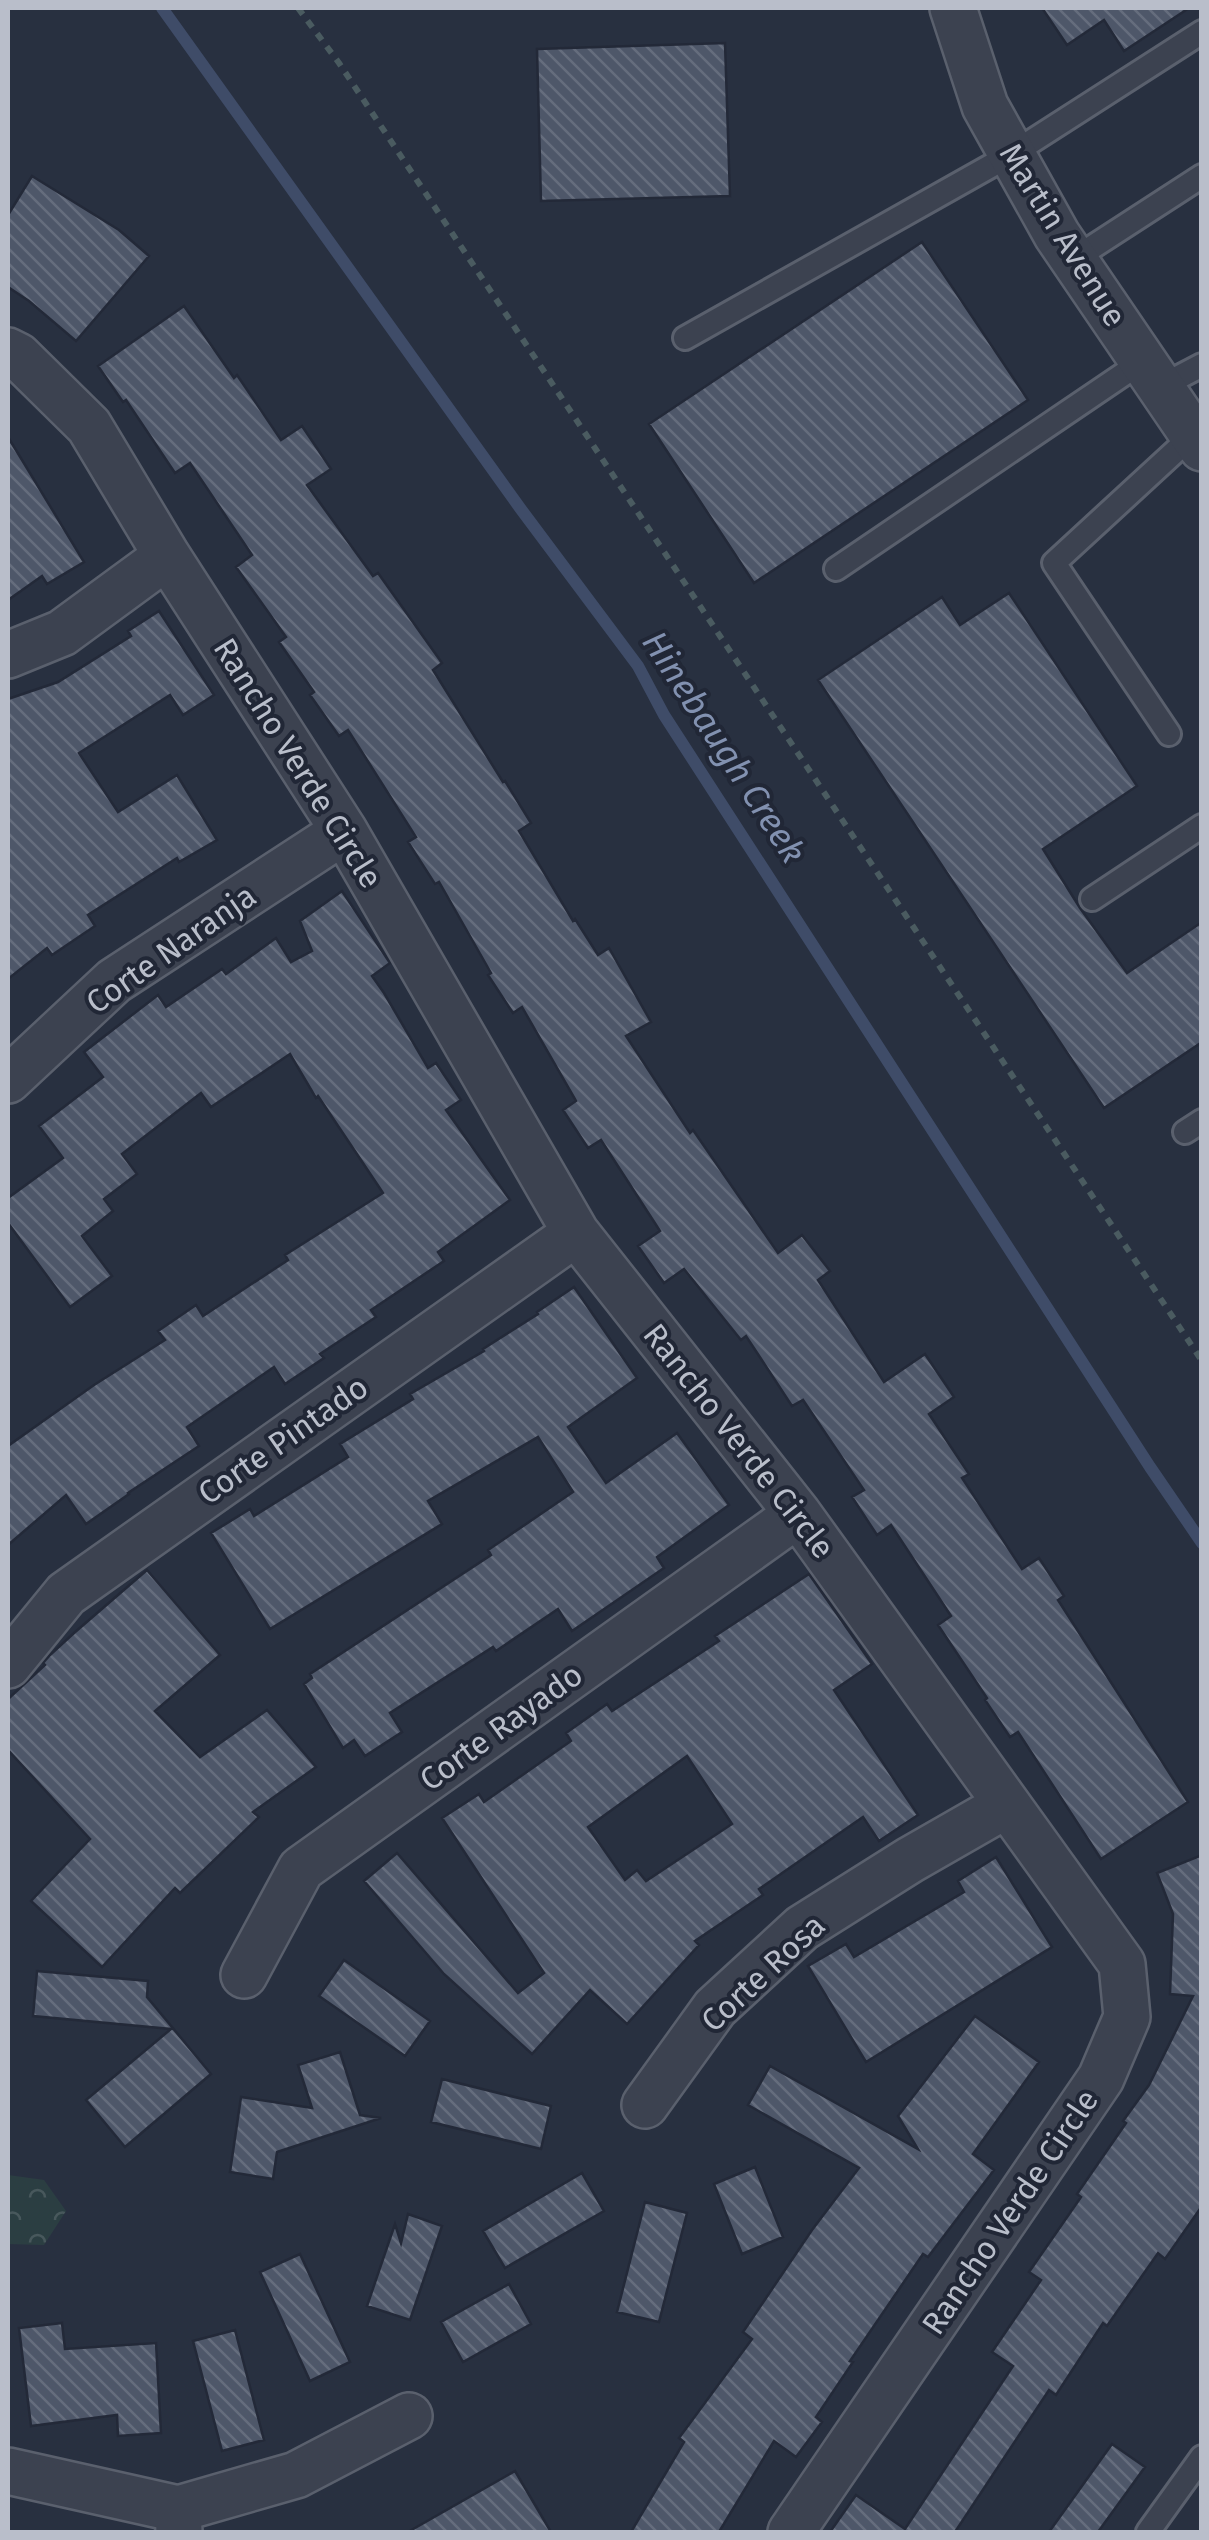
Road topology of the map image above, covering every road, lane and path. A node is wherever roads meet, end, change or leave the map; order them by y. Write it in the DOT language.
graph roads {
  1 [pos="298,8"];
  2 [pos="952,8"];
  3 [pos="1202,32"];
  4 [pos="1012,154"];
  5 [pos="1202,176"];
  6 [pos="1074,259"];
  7 [pos="685,338"];
  8 [pos="8,351"];
  9 [pos="1202,365"];
  10 [pos="1151,374"];
  11 [pos="1197,442"];
  12 [pos="167,556"];
  13 [pos="836,569"];
  14 [pos="8,655"];
  15 [pos="1169,734"];
  16 [pos="1202,826"];
  17 [pos="344,831"];
  18 [pos="1092,900"];
  19 [pos="8,1080"];
  20 [pos="576,1234"];
  21 [pos="1202,1361"];
  22 [pos="798,1514"];
  23 [pos="8,1665"];
  24 [pos="1006,1805"];
  25 [pos="244,1975"];
  26 [pos="645,2105"];
  27 [pos="410,2416"];
  28 [pos="1202,2457"];
  29 [pos="8,2471"];
  30 [pos="179,2521"];
  31 [pos="791,2532"];
  32 [pos="1148,2532"];
  1 -- 21 [label="path"];
  2 -- 4 [label="street, Martin Avenue"];
  3 -- 4 [label="lane"];
  4 -- 6 [label="street, Martin Avenue"];
  4 -- 7 [label="lane"];
  5 -- 6 [label="lane"];
  6 -- 10 [label="street, Martin Avenue"];
  8 -- 12 [label="street, Rancho Verde Circle"];
  9 -- 10 [label="lane"];
  10 -- 11 [label="street, Martin Avenue"];
  10 -- 13 [label="lane"];
  11 -- 15 [label="lane"];
  12 -- 14 [label="street"];
  12 -- 17 [label="street, Rancho Verde Circle"];
  16 -- 18 [label="lane"];
  17 -- 19 [label="street, Corte Naranja"];
  17 -- 20 [label="street, Rancho Verde Circle"];
  20 -- 22 [label="street, Rancho Verde Circle"];
  20 -- 23 [label="street, Corte Pintado"];
  22 -- 24 [label="street, Rancho Verde Circle"];
  22 -- 25 [label="street, Corte Rayado"];
  24 -- 26 [label="street, Corte Rosa"];
  24 -- 31 [label="street, Rancho Verde Circle"];
  27 -- 30 [label="street"];
  28 -- 32 [label="lane"];
  29 -- 30 [label="street"];
}
